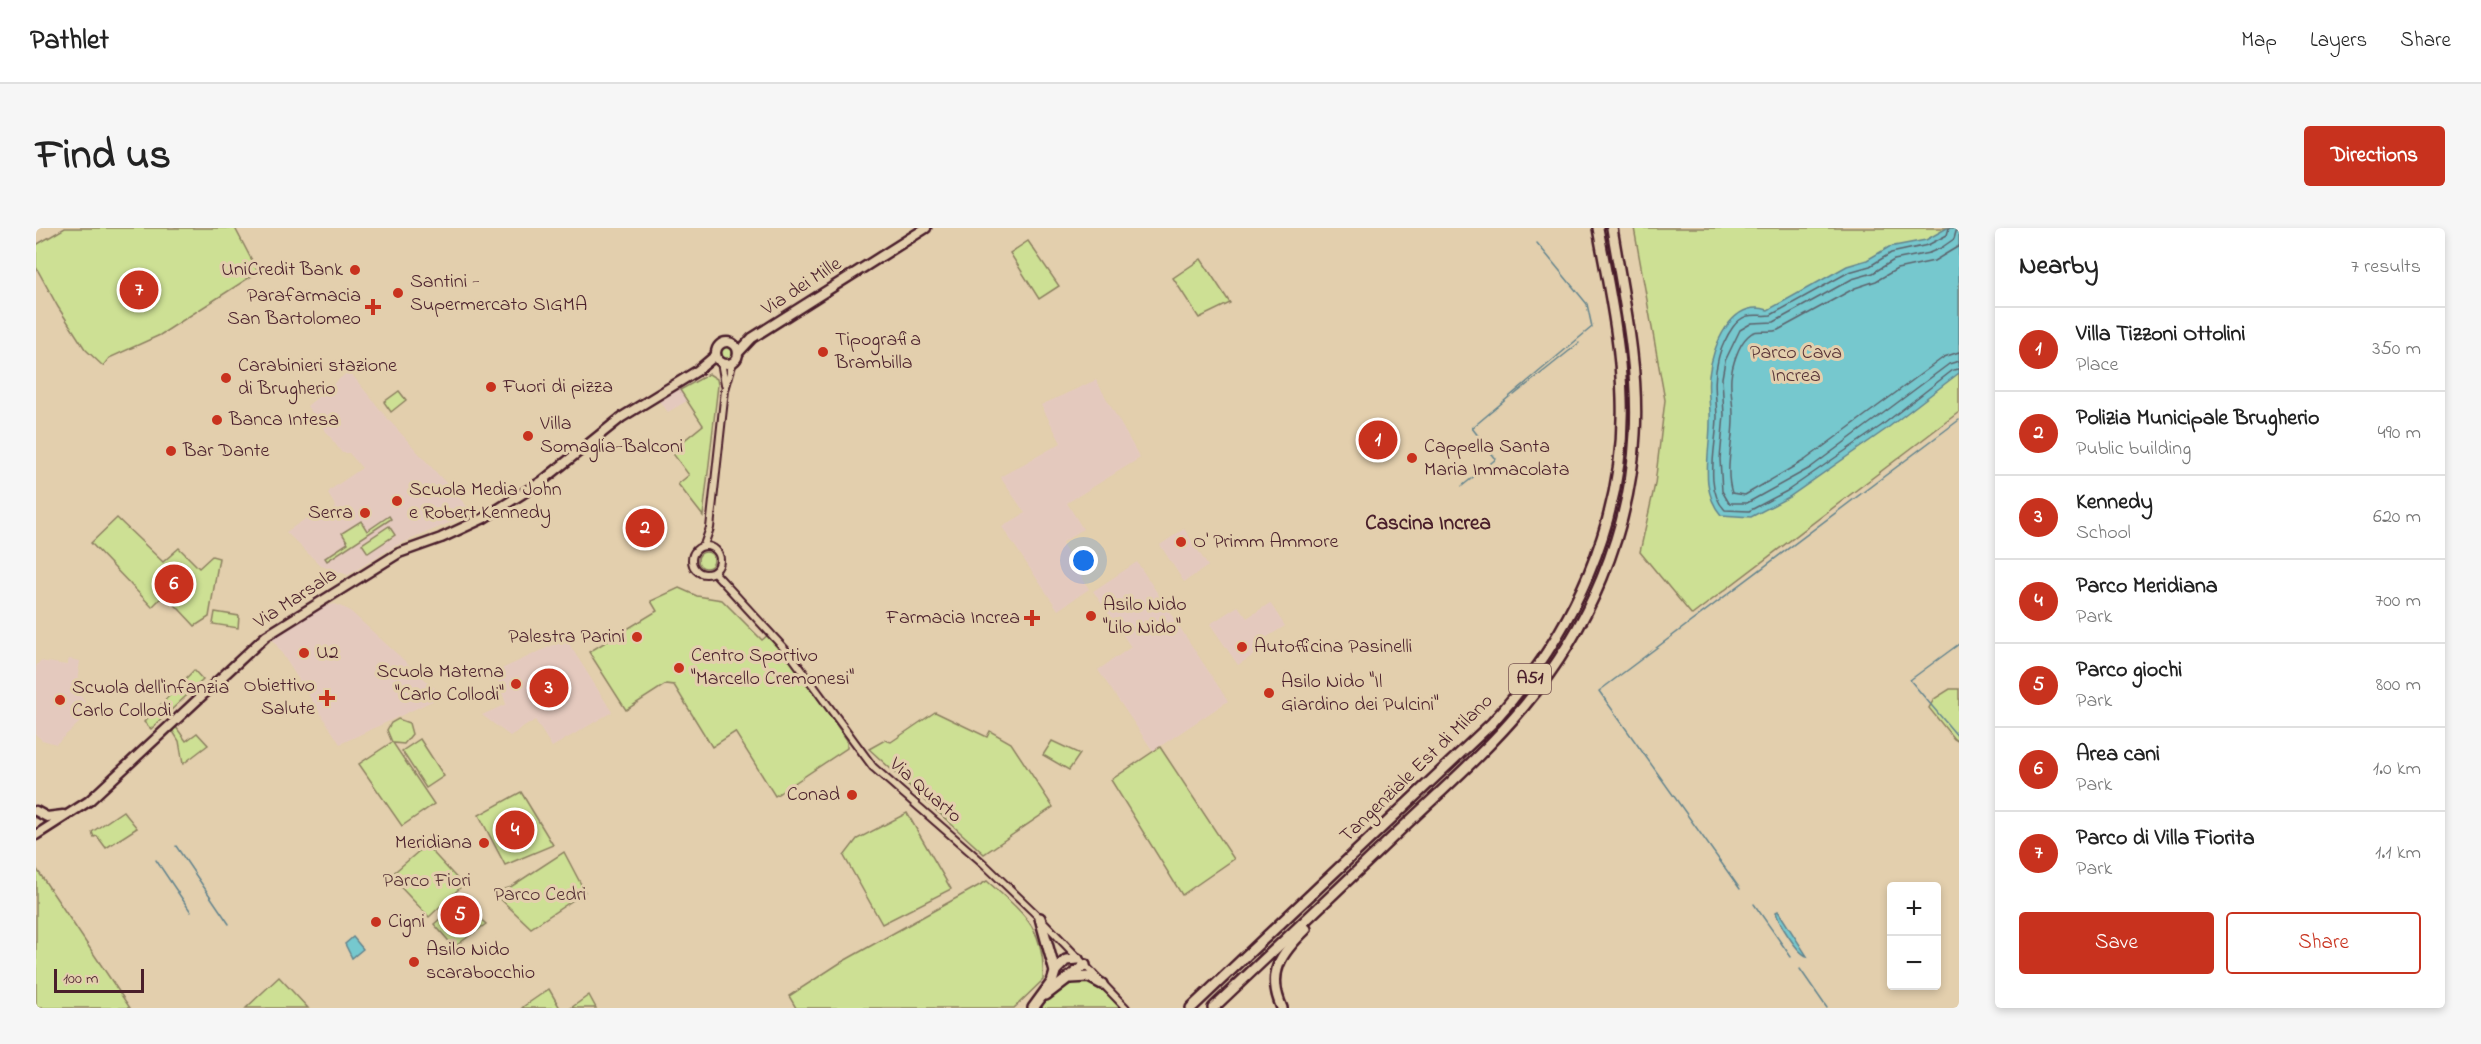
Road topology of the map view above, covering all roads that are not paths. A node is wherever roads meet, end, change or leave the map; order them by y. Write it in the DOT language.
graph roads {
  1 [pos="920,228"];
  2 [pos="926,228"];
  3 [pos="1598,228"];
  4 [pos="1612,228"];
  5 [pos="904,241"];
  6 [pos="749,341"];
  7 [pos="733,343"];
  8 [pos="738,353"];
  9 [pos="719,360"];
  10 [pos="733,362"];
  11 [pos="725,390"];
  12 [pos="710,528"];
  13 [pos="704,545"];
  14 [pos="718,551"];
  15 [pos="716,569"];
  16 [pos="36,811"];
  17 [pos="69,814"];
  18 [pos="36,835"];
  19 [pos="1347,881"];
  20 [pos="1040,918"];
  21 [pos="1082,962"];
  22 [pos="1236,964"];
  23 [pos="1055,971"];
  24 [pos="1069,979"];
  25 [pos="1102,984"];
  26 [pos="1036,1004"];
  27 [pos="1126,1008"];
  28 [pos="1185,1008"];
  29 [pos="1191,1008"];
  30 [pos="1213,1008"];
  31 [pos="1282,1008"];
  1 -- 5 [label="main road, Via dei Mille"];
  2 -- 5 [label="main road, Via dei Mille"];
  3 -- 22 [label="highway, Tangenziale Est di Milano / A51"];
  4 -- 19 [label="highway, Tangenziale Est di Milano / A51"];
  5 -- 6 [label="main road, Via dei Mille"];
  6 -- 7 [label="main road, Via dei Mille"];
  6 -- 8 [label="main road, Via dei Mille"];
  7 -- 8 [label="main road"];
  7 -- 9 [label="main road"];
  8 -- 10 [label="main road"];
  9 -- 10 [label="main road"];
  9 -- 11 [label="street"];
  9 -- 17 [label="main road, Via Marsala"];
  10 -- 11 [label="street"];
  11 -- 12 [label="street"];
  12 -- 13 [label="street"];
  12 -- 14 [label="street"];
  13 -- 14 [label="street"];
  13 -- 15 [label="street"];
  14 -- 15 [label="street"];
  15 -- 20 [label="street, Via Quarto"];
  16 -- 17 [label="main road"];
  17 -- 18 [label="main road, Via Marsala"];
  19 -- 30 [label="highway, Tangenziale Est di Milano / A51"];
  19 -- 31 [label="highway"];
  20 -- 21 [label="street, Via Quarto"];
  20 -- 23 [label="highway"];
  21 -- 23 [label="highway"];
  21 -- 24 [label="highway"];
  21 -- 25 [label="street, Via Quarto"];
  22 -- 28 [label="highway"];
  22 -- 29 [label="highway, Tangenziale Est di Milano / A51"];
  23 -- 26 [label="highway"];
  24 -- 25 [label="highway"];
  24 -- 26 [label="highway"];
  25 -- 27 [label="street, Via Quarto"];
}
